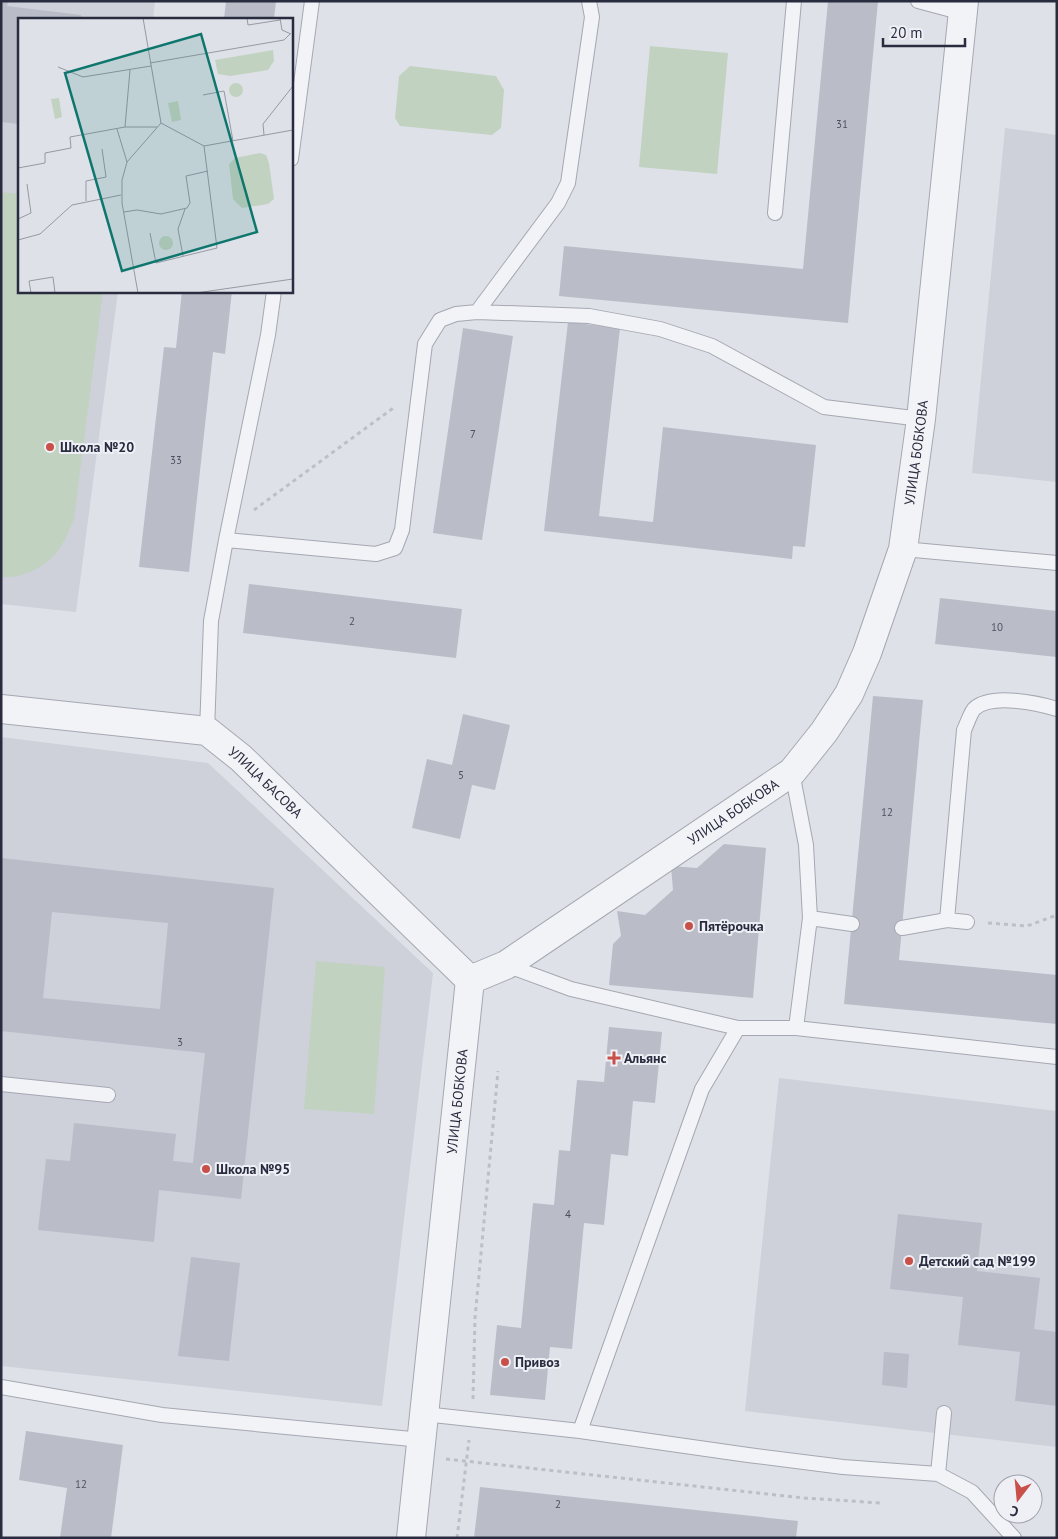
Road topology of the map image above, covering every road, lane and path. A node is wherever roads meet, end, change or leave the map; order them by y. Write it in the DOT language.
graph roads {
  1 [pos="312,1"];
  2 [pos="589,1"];
  3 [pos="794,1"];
  4 [pos="918,1"];
  5 [pos="964,7"];
  6 [pos="292,151"];
  7 [pos="775,213"];
  8 [pos="274,292"];
  9 [pos="476,312"];
  10 [pos="419,389"];
  11 [pos="922,418"];
  12 [pos="228,534"];
  13 [pos="903,549"];
  14 [pos="1057,563"];
  15 [pos="1,709"];
  16 [pos="1057,709"];
  17 [pos="207,732"];
  18 [pos="792,772"];
  19 [pos="1057,915"];
  20 [pos="810,918"];
  21 [pos="947,920"];
  22 [pos="967,922"];
  23 [pos="852,924"];
  24 [pos="902,928"];
  25 [pos="506,965"];
  26 [pos="470,980"];
  27 [pos="738,1028"];
  28 [pos="796,1028"];
  29 [pos="1057,1057"];
  30 [pos="498,1071"];
  31 [pos="1,1084"];
  32 [pos="108,1095"];
  33 [pos="1,1387"];
  34 [pos="944,1413"];
  35 [pos="473,1420"];
  36 [pos="580,1431"];
  37 [pos="422,1437"];
  38 [pos="466,1461"];
  39 [pos="938,1474"];
  40 [pos="881,1503"];
  41 [pos="411,1538"];
  42 [pos="457,1538"];
  43 [pos="1014,1538"];
  1 -- 6 [label="lane"];
  2 -- 9 [label="lane"];
  3 -- 7 [label="lane"];
  4 -- 5 [label="lane"];
  5 -- 11 [label="street, УЛИЦА БОБКОВА"];
  8 -- 12 [label="lane"];
  9 -- 10 [label="lane"];
  9 -- 11 [label="lane"];
  10 -- 12 [label="path"];
  10 -- 12 [label="lane"];
  11 -- 13 [label="street, УЛИЦА БОБКОВА"];
  12 -- 17 [label="lane"];
  13 -- 14 [label="lane"];
  13 -- 18 [label="street, УЛИЦА БОБКОВА"];
  15 -- 17 [label="street"];
  16 -- 21 [label="lane"];
  17 -- 26 [label="street, УЛИЦА БАСОВА"];
  18 -- 20 [label="lane"];
  18 -- 25 [label="street, УЛИЦА БОБКОВА"];
  19 -- 22 [label="path"];
  20 -- 23 [label="lane"];
  20 -- 28 [label="lane"];
  21 -- 22 [label="lane"];
  21 -- 24 [label="lane"];
  25 -- 26 [label="street, УЛИЦА БОБКОВА"];
  25 -- 27 [label="lane"];
  26 -- 37 [label="street, УЛИЦА БОБКОВА"];
  27 -- 28 [label="lane"];
  27 -- 36 [label="lane"];
  28 -- 29 [label="lane"];
  30 -- 35 [label="path"];
  31 -- 32 [label="lane"];
  33 -- 37 [label="lane"];
  34 -- 39 [label="lane"];
  35 -- 36 [label="lane"];
  35 -- 37 [label="lane"];
  35 -- 38 [label="path"];
  36 -- 39 [label="lane"];
  37 -- 38 [label="path"];
  37 -- 41 [label="street, УЛИЦА БОБКОВА"];
  38 -- 40 [label="path"];
  38 -- 42 [label="path"];
  39 -- 43 [label="lane"];
}
